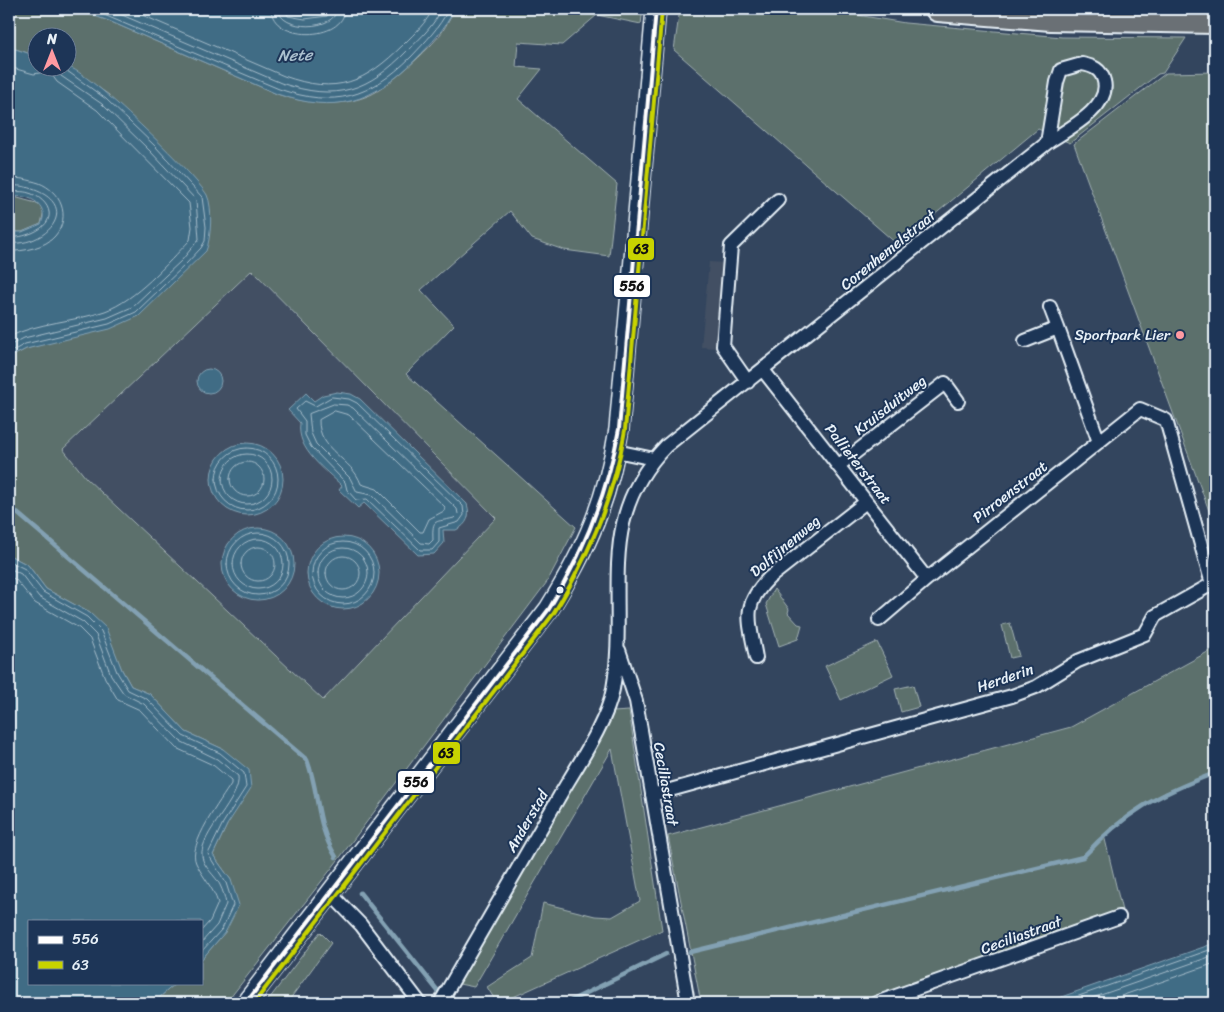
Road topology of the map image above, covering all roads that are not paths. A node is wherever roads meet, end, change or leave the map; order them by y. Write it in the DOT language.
graph roads {
  1 [pos="656,9"];
  2 [pos="938,9"];
  3 [pos="1215,21"];
  4 [pos="1047,143"];
  5 [pos="778,200"];
  6 [pos="1050,307"];
  7 [pos="1058,328"];
  8 [pos="1025,341"];
  9 [pos="763,370"];
  10 [pos="748,382"];
  11 [pos="958,401"];
  12 [pos="1166,420"];
  13 [pos="1099,442"];
  14 [pos="616,451"];
  15 [pos="654,459"];
  16 [pos="838,466"];
  17 [pos="866,502"];
  18 [pos="618,571"];
  19 [pos="927,578"];
  20 [pos="879,620"];
  21 [pos="617,646"];
  22 [pos="756,658"];
  23 [pos="652,795"];
  24 [pos="330,894"];
  25 [pos="1119,917"];
  26 [pos="246,1003"];
  27 [pos="420,1003"];
  28 [pos="440,1003"];
  29 [pos="688,1003"];
  30 [pos="876,1003"];
  1 -- 14 [label="main road"];
  2 -- 3 [label="highway"];
  4 -- 4 [label="street, Corenhemelstraat"];
  4 -- 9 [label="street, Corenhemelstraat"];
  5 -- 10 [label="street"];
  6 -- 7 [label="street"];
  7 -- 8 [label="street"];
  7 -- 13 [label="street"];
  9 -- 10 [label="street, Corenhemelstraat"];
  9 -- 16 [label="street, Pallieterstraat"];
  10 -- 15 [label="street, Corenhemelstraat"];
  11 -- 16 [label="street, Kruisduitweg"];
  12 -- 13 [label="street, Pirroenstraat"];
  12 -- 23 [label="street, Herderin"];
  13 -- 19 [label="street, Pirroenstraat"];
  14 -- 15 [label="street"];
  14 -- 24 [label="main road"];
  15 -- 18 [label="street, Corenhemelstraat"];
  16 -- 17 [label="street, Pallieterstraat"];
  17 -- 19 [label="street, Pallieterstraat"];
  17 -- 22 [label="street, Dolfijnenweg"];
  18 -- 21 [label="street, Ceciliastraat"];
  19 -- 20 [label="street, Pirroenstraat"];
  21 -- 23 [label="street, Ceciliastraat"];
  21 -- 28 [label="street, Anderstad"];
  23 -- 29 [label="street, Ceciliastraat"];
  24 -- 26 [label="main road"];
  24 -- 27 [label="street"];
  25 -- 30 [label="street, Ceciliastraat"];
}
